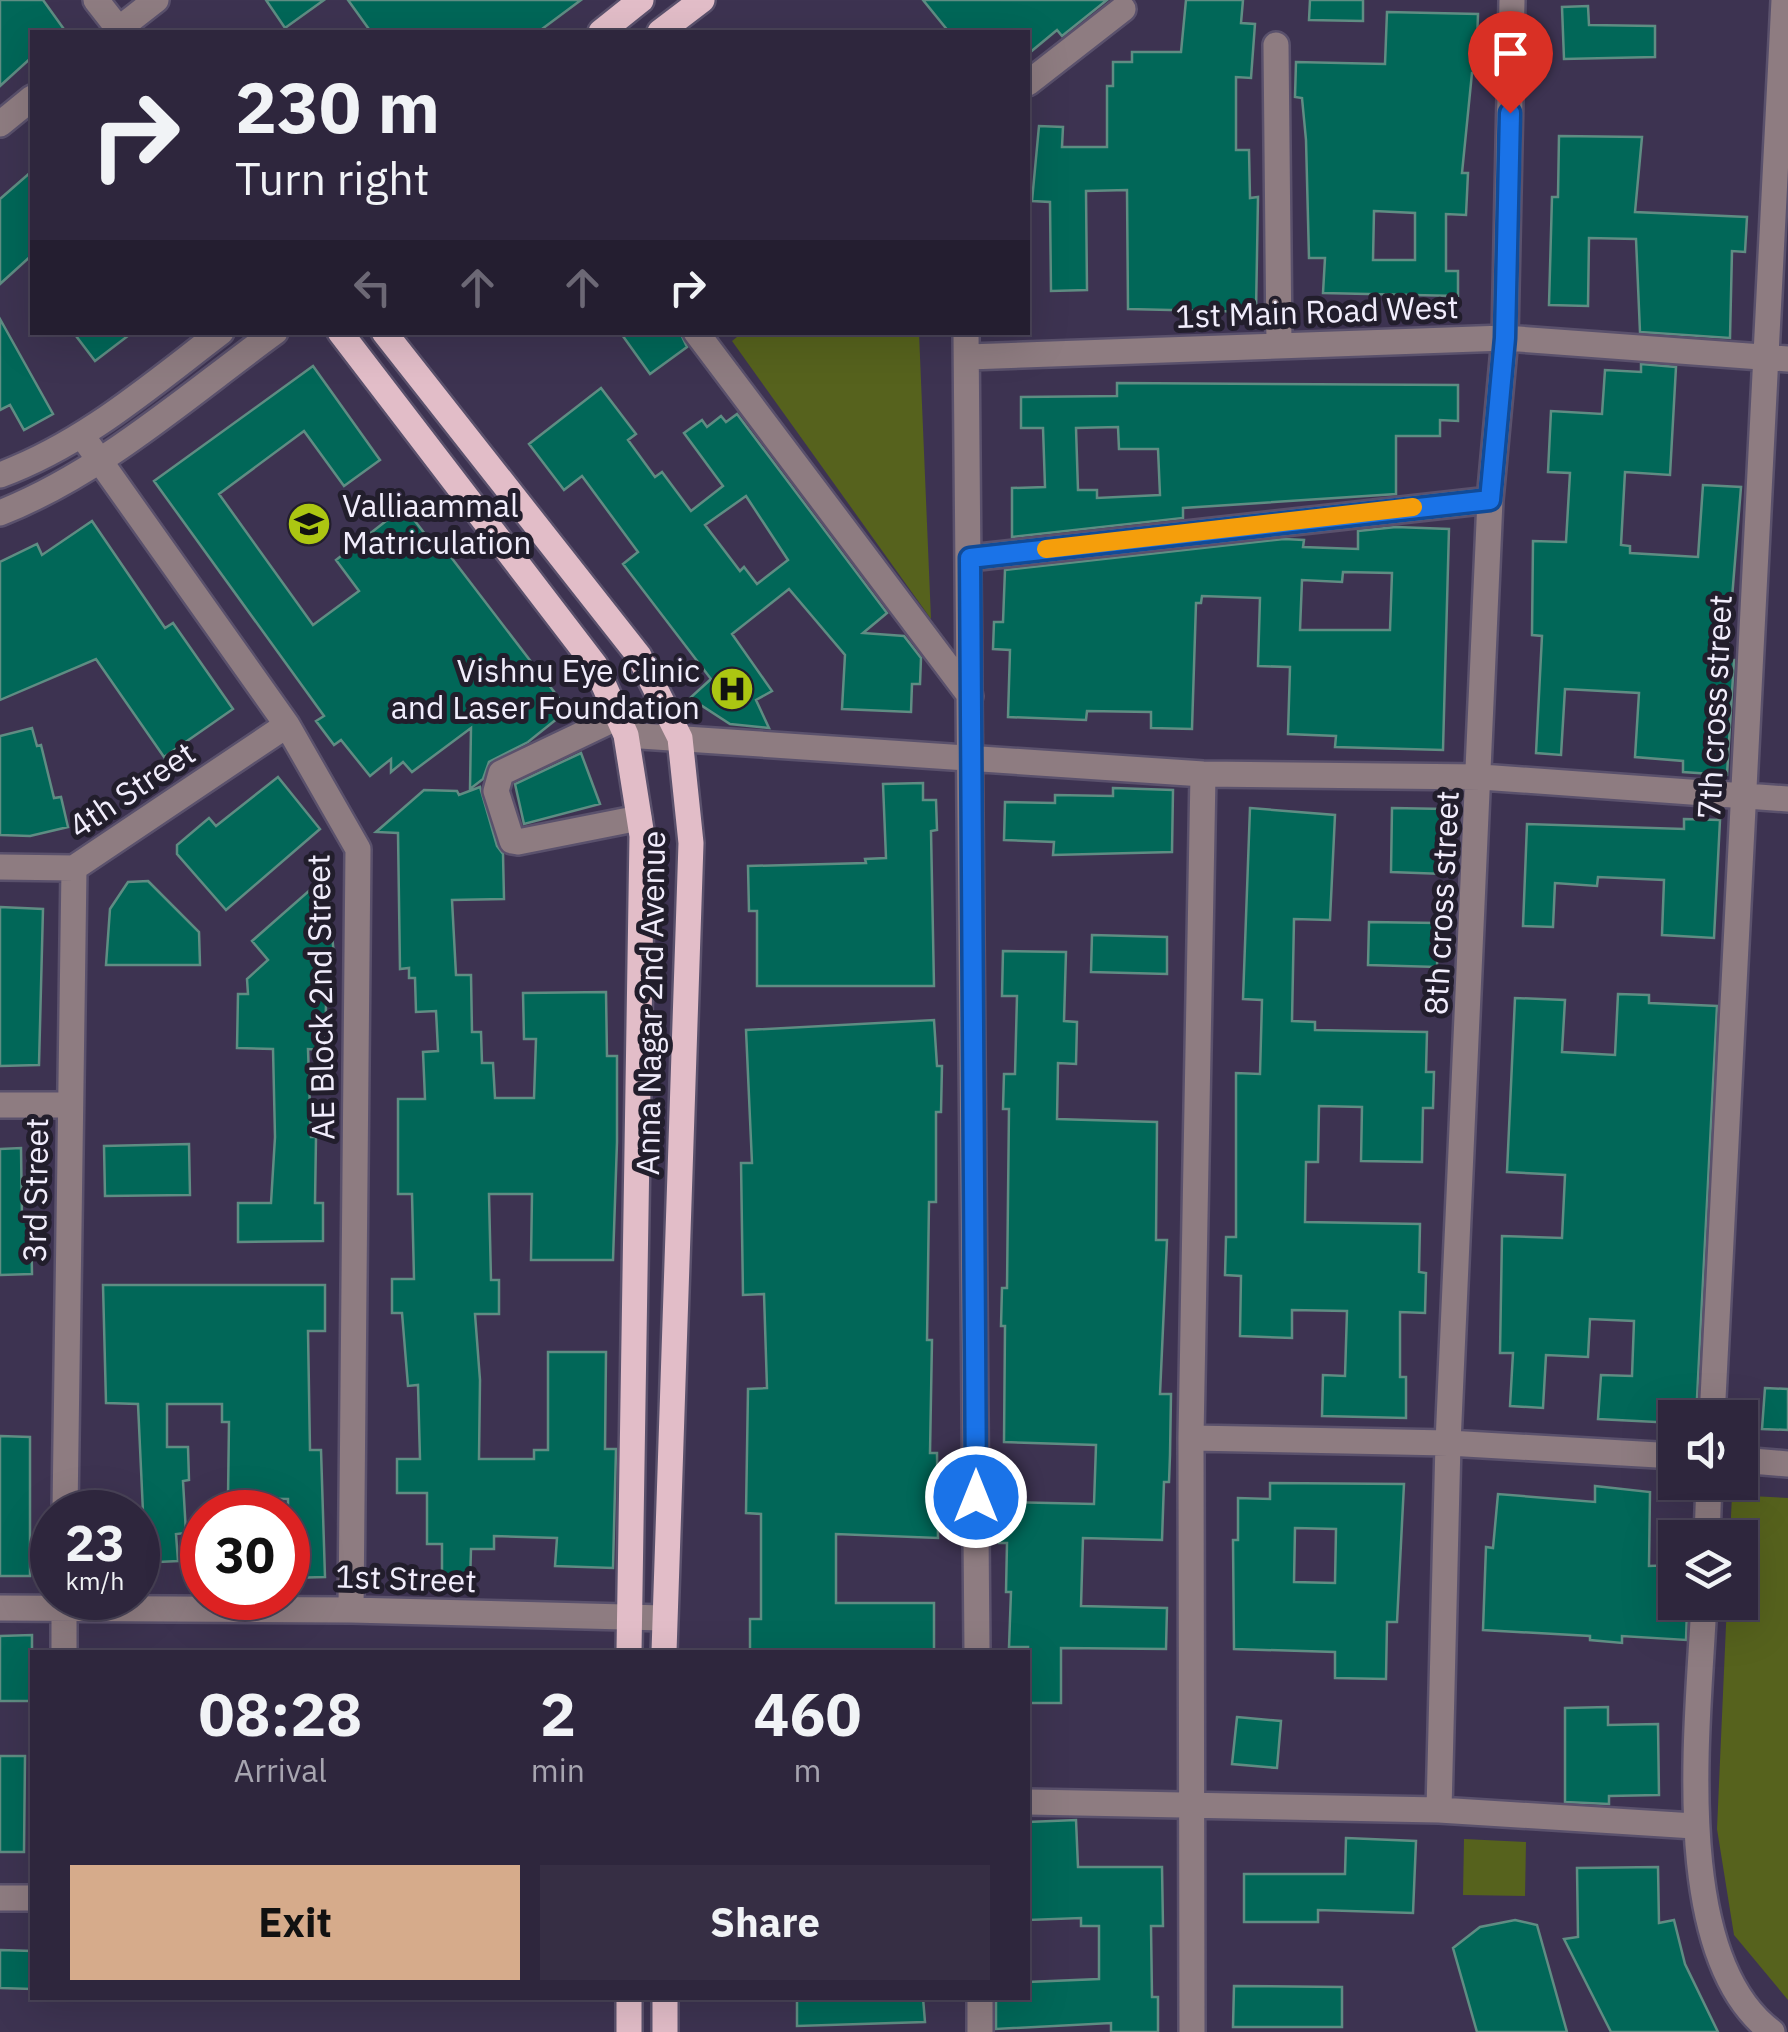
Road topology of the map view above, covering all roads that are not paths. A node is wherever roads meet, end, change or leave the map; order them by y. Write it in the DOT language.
graph roads {
  1 [pos="96,0"];
  2 [pos="156,0"];
  3 [pos="641,0"];
  4 [pos="702,0"];
  5 [pos="1512,0"];
  6 [pos="1784,0"];
  7 [pos="1123,9"];
  8 [pos="117,30"];
  9 [pos="120,30"];
  10 [pos="603,30"];
  11 [pos="663,30"];
  12 [pos="1276,45"];
  13 [pos="1030,81"];
  14 [pos="30,100"];
  15 [pos="0,124"];
  16 [pos="217,335"];
  17 [pos="271,335"];
  18 [pos="342,335"];
  19 [pos="386,335"];
  20 [pos="698,335"];
  21 [pos="1505,338"];
  22 [pos="1279,344"];
  23 [pos="967,345"];
  24 [pos="1777,359"];
  25 [pos="83,437"];
  26 [pos="99,460"];
  27 [pos="0,475"];
  28 [pos="1490,500"];
  29 [pos="0,513"];
  30 [pos="970,558"];
  31 [pos="970,696"];
  32 [pos="287,725"];
  33 [pos="622,726"];
  34 [pos="680,738"];
  35 [pos="971,757"];
  36 [pos="1203,774"];
  37 [pos="1481,777"];
  38 [pos="1742,797"];
  39 [pos="1788,799"];
  40 [pos="640,818"];
  41 [pos="0,868"];
  42 [pos="74,868"];
  43 [pos="0,1105"];
  44 [pos="70,1105"];
  45 [pos="1713,1400"];
  46 [pos="1191,1438"];
  47 [pos="1448,1443"];
  48 [pos="1658,1455"];
  49 [pos="1758,1462"];
  50 [pos="1788,1464"];
  51 [pos="65,1490"];
  52 [pos="160,1605"];
  53 [pos="30,1606"];
  54 [pos="0,1608"];
  55 [pos="351,1610"];
  56 [pos="664,1618"];
  57 [pos="629,1619"];
  58 [pos="64,1620"];
  59 [pos="1703,1620"];
  60 [pos="64,1650"];
  61 [pos="630,1650"];
  62 [pos="664,1650"];
  63 [pos="977,1650"];
  64 [pos="1030,1802"];
  65 [pos="1188,1804"];
  66 [pos="1439,1810"];
  67 [pos="1694,1826"];
  68 [pos="0,1898"];
  69 [pos="30,1898"];
  70 [pos="629,2000"];
  71 [pos="665,2000"];
  72 [pos="980,2000"];
  73 [pos="629,2032"];
  74 [pos="665,2032"];
  75 [pos="980,2032"];
  76 [pos="1192,2032"];
  77 [pos="1772,2032"];
  1 -- 8 [label="street"];
  2 -- 9 [label="street"];
  3 -- 10 [label="main road"];
  4 -- 11 [label="main road"];
  5 -- 21 [label="street, 8th cross street"];
  6 -- 24 [label="street, 7th cross street"];
  7 -- 13 [label="street"];
  12 -- 22 [label="street"];
  14 -- 15 [label="street"];
  16 -- 25 [label="street"];
  17 -- 26 [label="street"];
  18 -- 33 [label="main road, Anna Nagar 2nd Avenue"];
  19 -- 34 [label="main road, Anna Nagar 2nd Avenue"];
  20 -- 31 [label="street"];
  21 -- 22 [label="street, 1st Main Road West"];
  21 -- 24 [label="street, 1st Main Road West"];
  21 -- 28 [label="street, 8th cross street"];
  22 -- 23 [label="street, 1st Main Road West"];
  23 -- 30 [label="street"];
  24 -- 38 [label="street, 7th cross street"];
  25 -- 26 [label="street, AE Block 2nd Street"];
  25 -- 27 [label="street"];
  26 -- 29 [label="street"];
  26 -- 32 [label="street, AE Block 2nd Street"];
  28 -- 30 [label="street"];
  28 -- 37 [label="street, 8th cross street"];
  30 -- 31 [label="street"];
  31 -- 35 [label="street"];
  32 -- 42 [label="street, 4th Street"];
  32 -- 55 [label="street, AE Block 2nd Street"];
  33 -- 34 [label="street"];
  33 -- 40 [label="main road, Anna Nagar 2nd Avenue"];
  33 -- 40 [label="street"];
  34 -- 35 [label="street"];
  34 -- 56 [label="main road, Anna Nagar 2nd Avenue"];
  35 -- 36 [label="street"];
  35 -- 63 [label="street"];
  36 -- 37 [label="street"];
  36 -- 46 [label="street"];
  37 -- 38 [label="street"];
  37 -- 47 [label="street, 8th cross street"];
  38 -- 39 [label="street"];
  38 -- 45 [label="street, 7th cross street"];
  40 -- 57 [label="main road, Anna Nagar 2nd Avenue"];
  41 -- 42 [label="street, 4th Street"];
  42 -- 44 [label="street, 3rd Street"];
  43 -- 44 [label="street"];
  44 -- 51 [label="street, 3rd Street"];
  46 -- 47 [label="street"];
  46 -- 65 [label="street"];
  47 -- 48 [label="street"];
  47 -- 66 [label="street, 8th cross street"];
  49 -- 50 [label="street"];
  52 -- 55 [label="street, 1st Street"];
  53 -- 54 [label="street, 1st Street"];
  55 -- 57 [label="street, 1st Street"];
  56 -- 57 [label="street, 1st Street"];
  56 -- 62 [label="main road, Anna Nagar 2nd Avenue"];
  57 -- 61 [label="main road, Anna Nagar 2nd Avenue"];
  58 -- 60 [label="street"];
  59 -- 67 [label="street"];
  64 -- 65 [label="street"];
  65 -- 66 [label="street"];
  65 -- 76 [label="street"];
  66 -- 67 [label="street"];
  67 -- 77 [label="street"];
  68 -- 69 [label="street"];
  70 -- 73 [label="main road"];
  71 -- 74 [label="main road"];
  72 -- 75 [label="street"];
}
